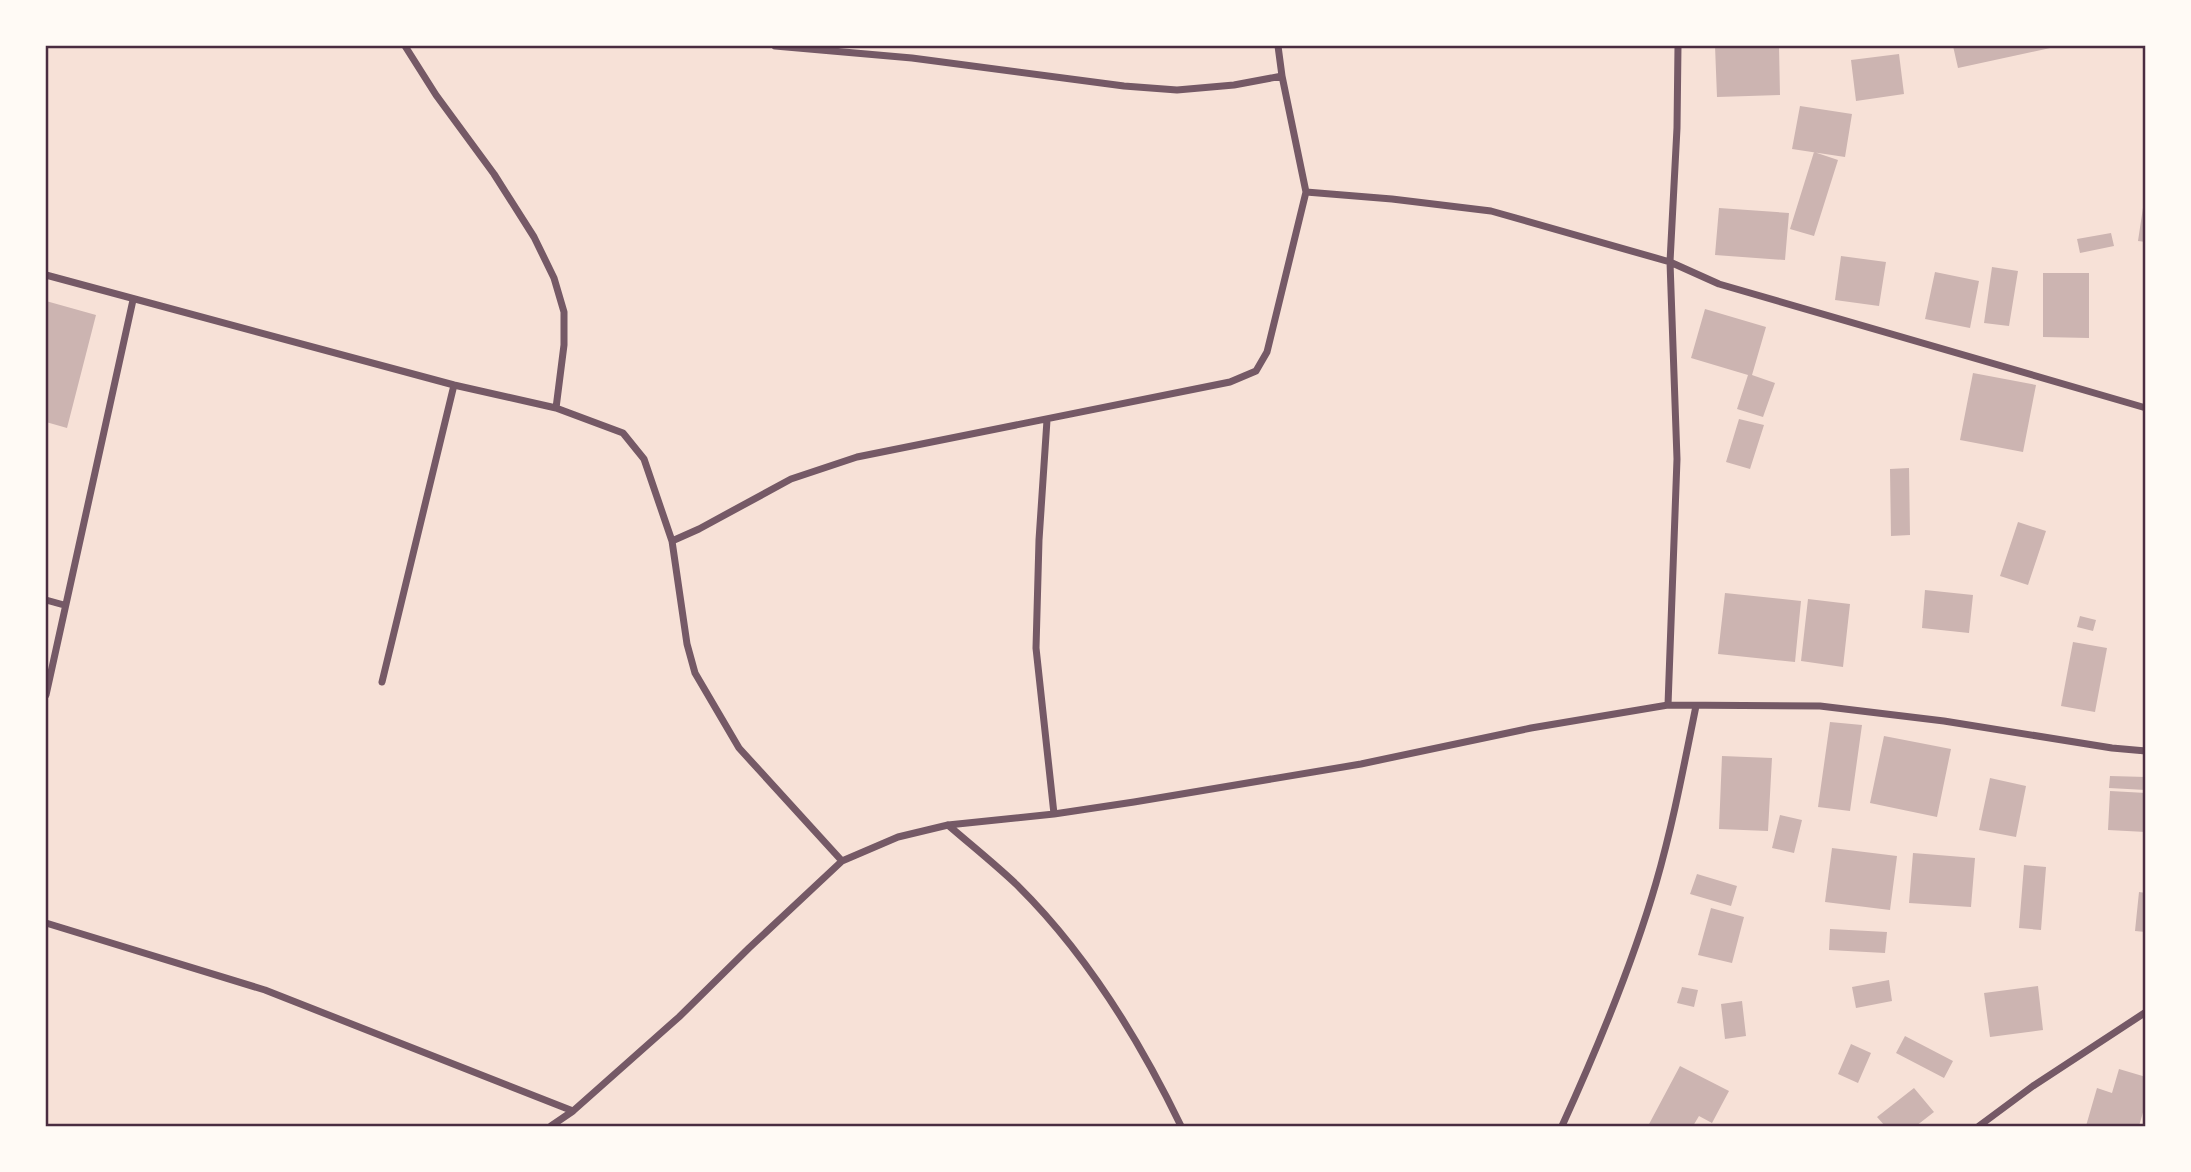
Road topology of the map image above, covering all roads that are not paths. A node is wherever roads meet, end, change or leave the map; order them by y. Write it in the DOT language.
graph roads {
  1 [pos="405,46"];
  2 [pos="775,46"];
  3 [pos="795,46"];
  4 [pos="1278,46"];
  5 [pos="1678,46"];
  6 [pos="1282,76"];
  7 [pos="1306,192"];
  8 [pos="1670,262"];
  9 [pos="46,275"];
  10 [pos="133,300"];
  11 [pos="454,385"];
  12 [pos="556,408"];
  13 [pos="2146,408"];
  14 [pos="1047,419"];
  15 [pos="672,541"];
  16 [pos="46,600"];
  17 [pos="64,605"];
  18 [pos="382,682"];
  19 [pos="46,695"];
  20 [pos="1668,705"];
  21 [pos="1696,706"];
  22 [pos="2146,751"];
  23 [pos="1054,814"];
  24 [pos="948,825"];
  25 [pos="842,861"];
  26 [pos="46,923"];
  27 [pos="2146,1012"];
  28 [pos="573,1111"];
  29 [pos="559,1123"];
  30 [pos="551,1126"];
  31 [pos="1181,1126"];
  32 [pos="1562,1126"];
  33 [pos="1979,1126"];
  1 -- 12 [label="street"];
  2 -- 3 [label="street"];
  3 -- 6 [label="street"];
  4 -- 6 [label="street"];
  5 -- 8 [label="street"];
  6 -- 7 [label="street"];
  7 -- 8 [label="street"];
  7 -- 14 [label="street"];
  8 -- 13 [label="street"];
  8 -- 20 [label="street"];
  9 -- 10 [label="street"];
  10 -- 11 [label="street"];
  10 -- 17 [label="street"];
  11 -- 12 [label="street"];
  11 -- 18 [label="street"];
  12 -- 15 [label="street"];
  14 -- 15 [label="street"];
  14 -- 23 [label="street"];
  15 -- 25 [label="street"];
  16 -- 17 [label="street"];
  17 -- 19 [label="street"];
  20 -- 21 [label="street"];
  20 -- 23 [label="street"];
  21 -- 22 [label="street"];
  21 -- 32 [label="street"];
  23 -- 24 [label="street"];
  24 -- 25 [label="street"];
  24 -- 31 [label="street"];
  25 -- 28 [label="street"];
  26 -- 28 [label="street"];
  27 -- 33 [label="street"];
  28 -- 29 [label="street"];
  29 -- 30 [label="street"];
}
